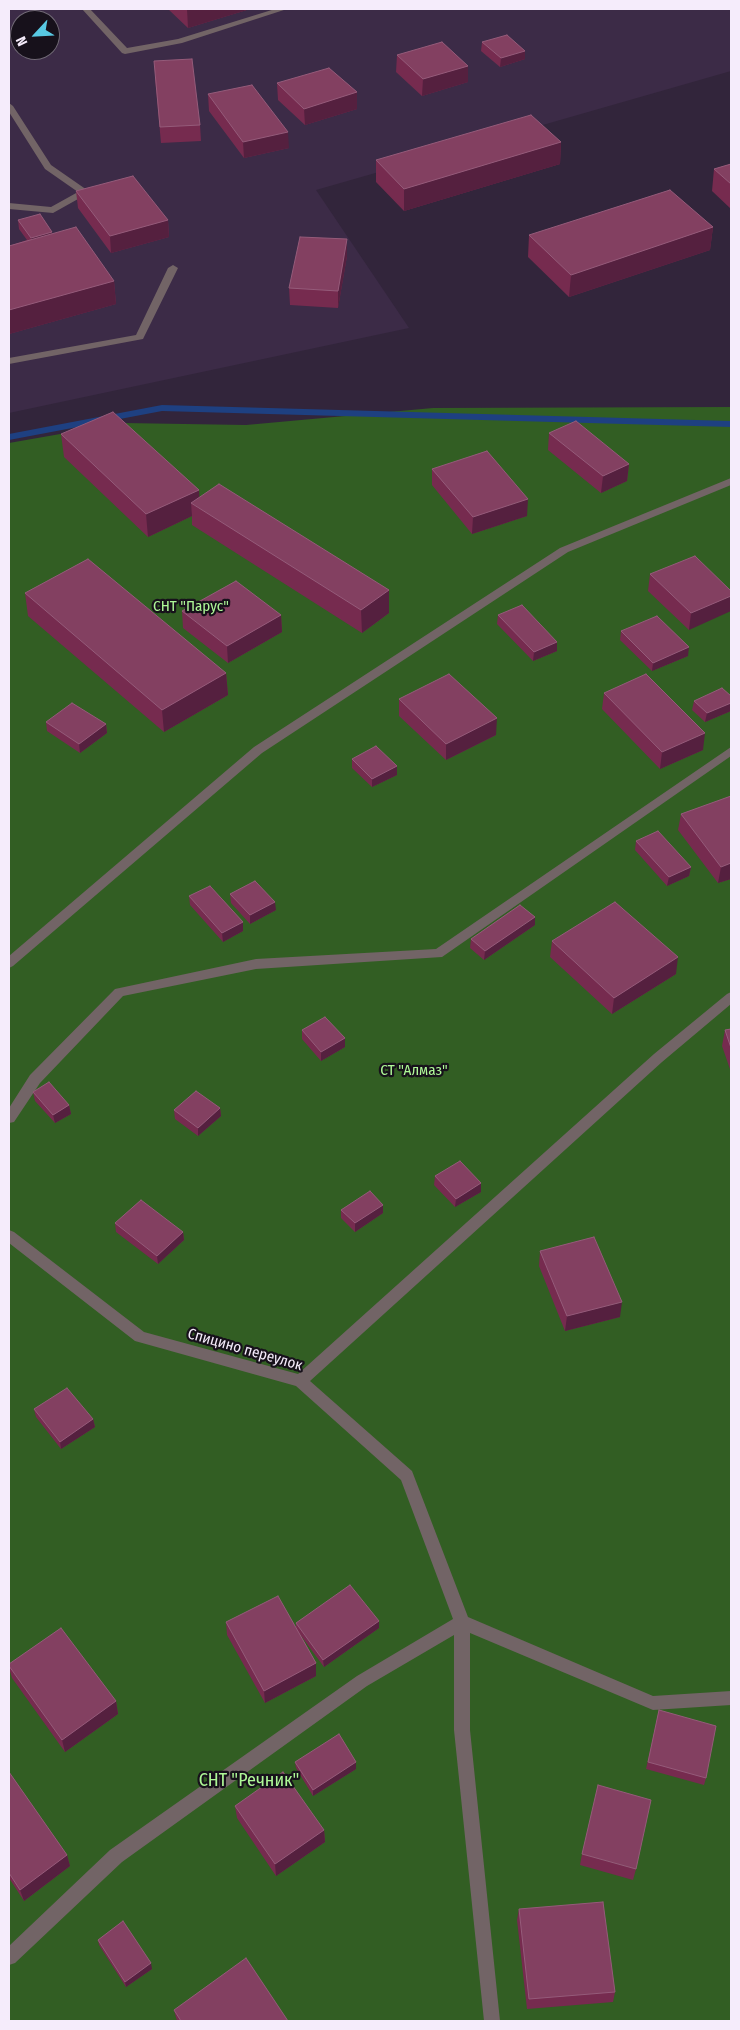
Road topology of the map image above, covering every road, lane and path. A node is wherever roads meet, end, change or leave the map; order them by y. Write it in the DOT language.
graph roads {
  1 [pos="86,9"];
  2 [pos="283,9"];
  3 [pos="9,106"];
  4 [pos="9,206"];
  5 [pos="172,268"];
  6 [pos="9,361"];
  7 [pos="731,481"];
  8 [pos="731,751"];
  9 [pos="9,963"];
  10 [pos="731,997"];
  11 [pos="9,1118"];
  12 [pos="9,1236"];
  13 [pos="300,1380"];
  14 [pos="462,1622"];
  15 [pos="731,1698"];
  16 [pos="9,1957"];
  17 [pos="492,2021"];
  1 -- 2 [label="street"];
  3 -- 4 [label="street"];
  5 -- 6 [label="street"];
  7 -- 9 [label="street"];
  8 -- 11 [label="street"];
  10 -- 13 [label="street"];
  12 -- 13 [label="street, Спицино переулок"];
  13 -- 14 [label="street, Спицино переулок"];
  14 -- 15 [label="street"];
  14 -- 16 [label="street"];
  14 -- 17 [label="street"];
}
